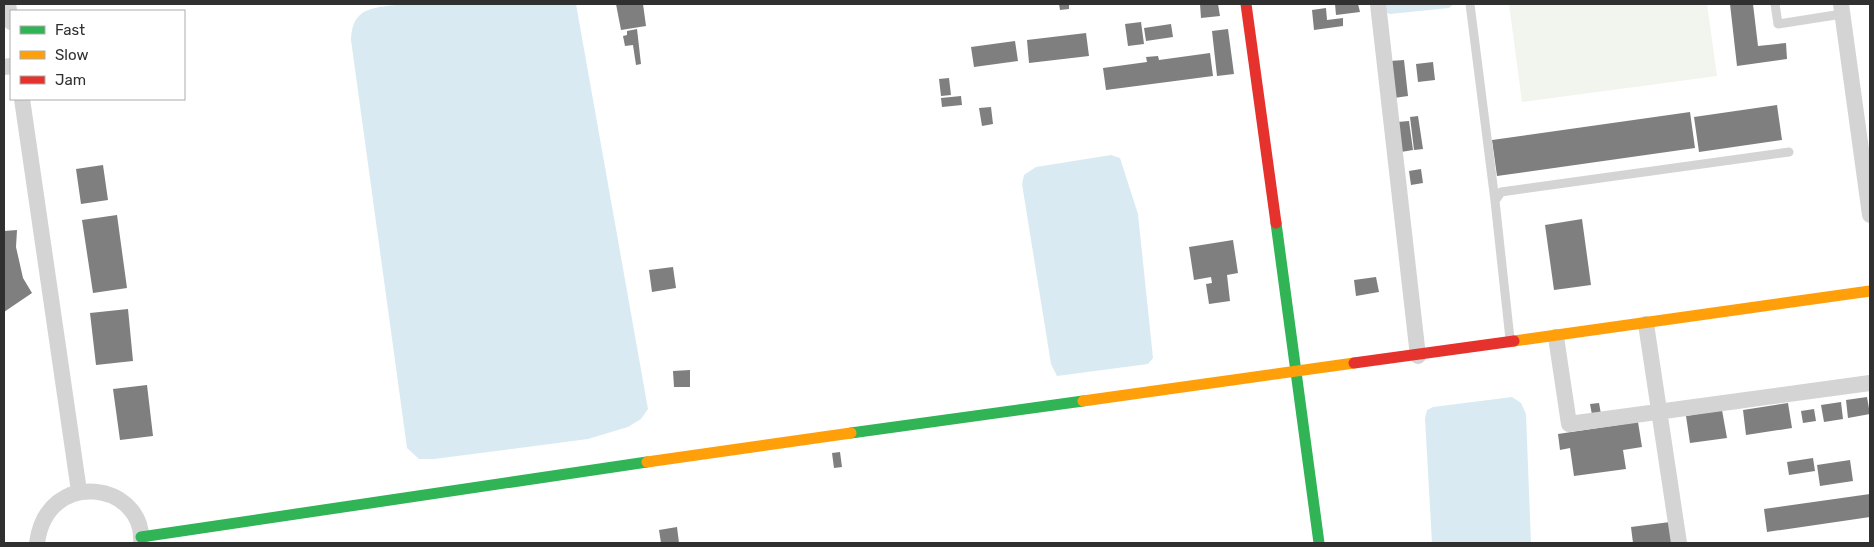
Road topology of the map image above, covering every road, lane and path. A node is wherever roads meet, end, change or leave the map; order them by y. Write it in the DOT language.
graph roads {
  1 [pos="1246,4"];
  2 [pos="1378,4"];
  3 [pos="1470,4"];
  4 [pos="1775,4"];
  5 [pos="1841,9"];
  6 [pos="22,100"];
  7 [pos="1789,152"];
  8 [pos="1495,202"];
  9 [pos="1870,215"];
  10 [pos="1870,291"];
  11 [pos="1646,324"];
  12 [pos="1556,337"];
  13 [pos="1511,342"];
  14 [pos="1418,356"];
  15 [pos="1296,373"];
  16 [pos="1870,382"];
  17 [pos="1659,412"];
  18 [pos="79,491"];
  19 [pos="141,540"];
  20 [pos="37,543"];
  21 [pos="1319,543"];
  22 [pos="1680,543"];
  1 -- 15 [label="street"];
  2 -- 14 [label="street"];
  3 -- 8 [label="lane"];
  4 -- 5 [label="lane"];
  5 -- 9 [label="street"];
  6 -- 18 [label="street"];
  7 -- 8 [label="lane"];
  8 -- 13 [label="lane"];
  10 -- 11 [label="street"];
  11 -- 12 [label="street"];
  11 -- 17 [label="street"];
  12 -- 13 [label="street"];
  12 -- 17 [label="street"];
  13 -- 14 [label="street"];
  14 -- 15 [label="street"];
  15 -- 19 [label="street"];
  15 -- 21 [label="street"];
  16 -- 17 [label="street"];
  17 -- 22 [label="street"];
  18 -- 19 [label="street"];
  18 -- 20 [label="street"];
}
